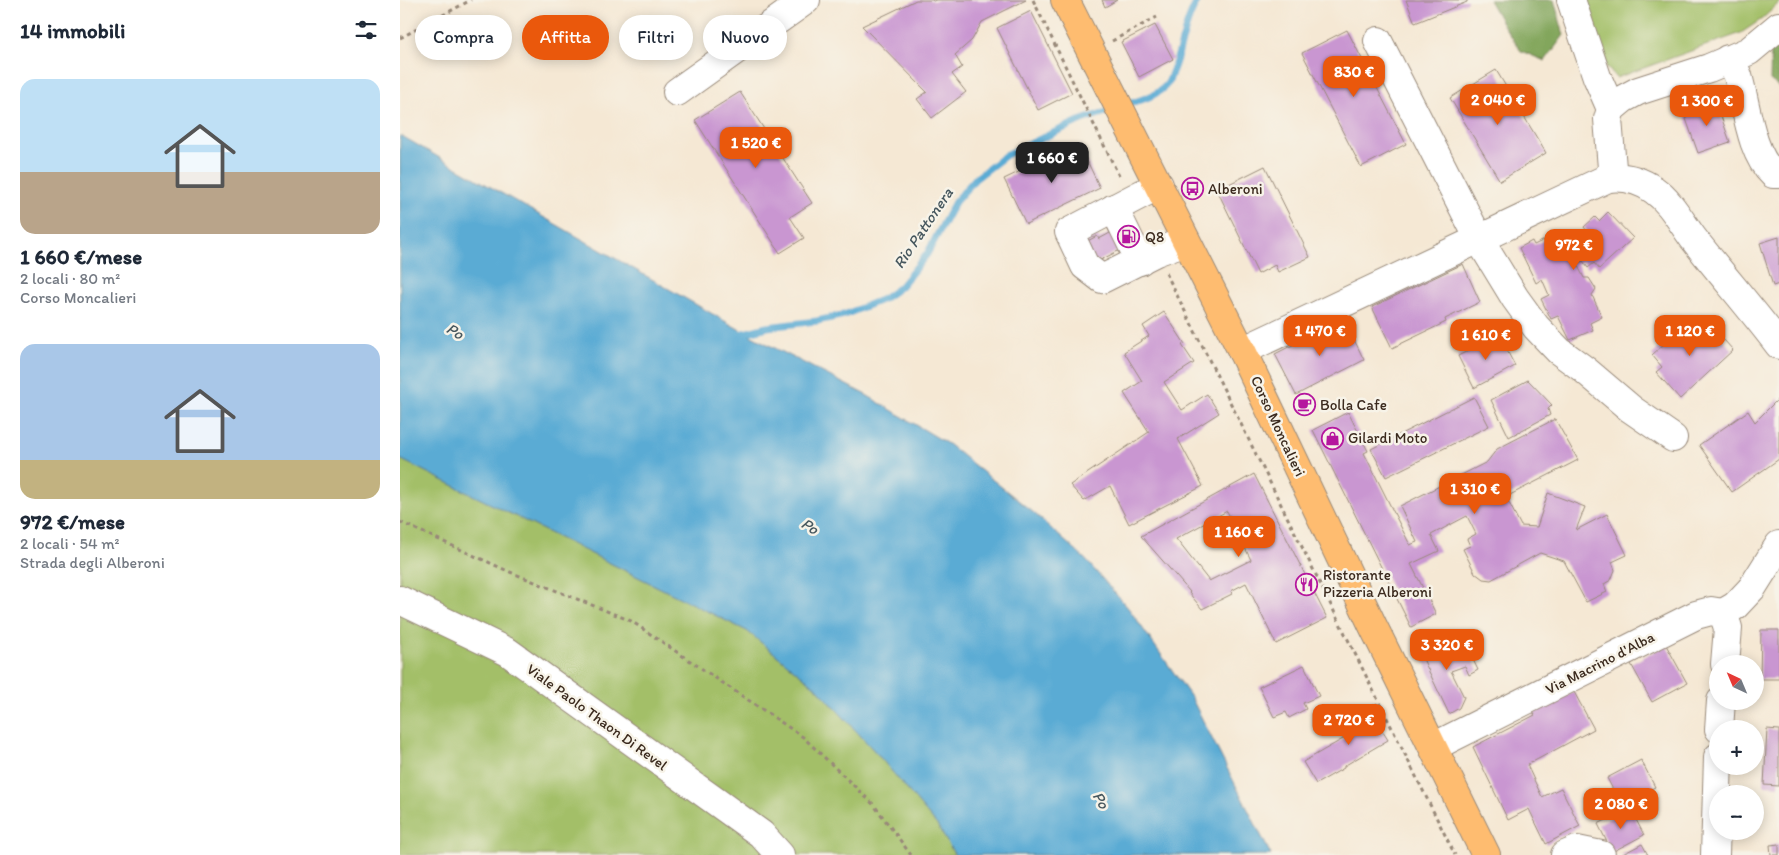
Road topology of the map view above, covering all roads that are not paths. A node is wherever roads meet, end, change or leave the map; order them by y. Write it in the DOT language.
graph roads {
  1 [pos="806,0"];
  2 [pos="1065,0"];
  3 [pos="1571,0"];
  4 [pos="1779,26"];
  5 [pos="1378,41"];
  6 [pos="1718,64"];
  7 [pos="677,92"];
  8 [pos="1611,109"];
  9 [pos="1742,136"];
  10 [pos="1778,174"];
  11 [pos="1608,178"];
  12 [pos="1159,185"];
  13 [pos="1122,204"];
  14 [pos="1479,239"];
  15 [pos="1186,241"];
  16 [pos="1148,257"];
  17 [pos="1779,345"];
  18 [pos="1242,351"];
  19 [pos="1673,438"];
  20 [pos="1779,545"];
  21 [pos="400,600"];
  22 [pos="1723,613"];
  23 [pos="1726,655"];
  24 [pos="1433,747"];
  25 [pos="1717,775"];
  26 [pos="780,855"];
  27 [pos="1486,855"];
  28 [pos="1715,855"];
  1 -- 7 [label="street"];
  2 -- 12 [label="main road, Corso Moncalieri"];
  3 -- 8 [label="street"];
  4 -- 6 [label="street"];
  5 -- 14 [label="street"];
  6 -- 8 [label="street"];
  6 -- 9 [label="street"];
  6 -- 10 [label="street"];
  8 -- 11 [label="street"];
  11 -- 14 [label="street"];
  11 -- 17 [label="street"];
  12 -- 13 [label="street"];
  12 -- 15 [label="main road, Corso Moncalieri"];
  13 -- 16 [label="street"];
  13 -- 16 [label="street"];
  14 -- 18 [label="street"];
  14 -- 19 [label="street"];
  15 -- 16 [label="street"];
  15 -- 18 [label="main road, Corso Moncalieri"];
  18 -- 24 [label="main road, Corso Moncalieri"];
  20 -- 22 [label="street"];
  21 -- 26 [label="street, Viale Paolo Thaon Di Revel"];
  22 -- 23 [label="street"];
  22 -- 24 [label="street, Via Macrino d'Alba"];
  24 -- 27 [label="main road, Corso Moncalieri"];
  25 -- 28 [label="street"];
}
